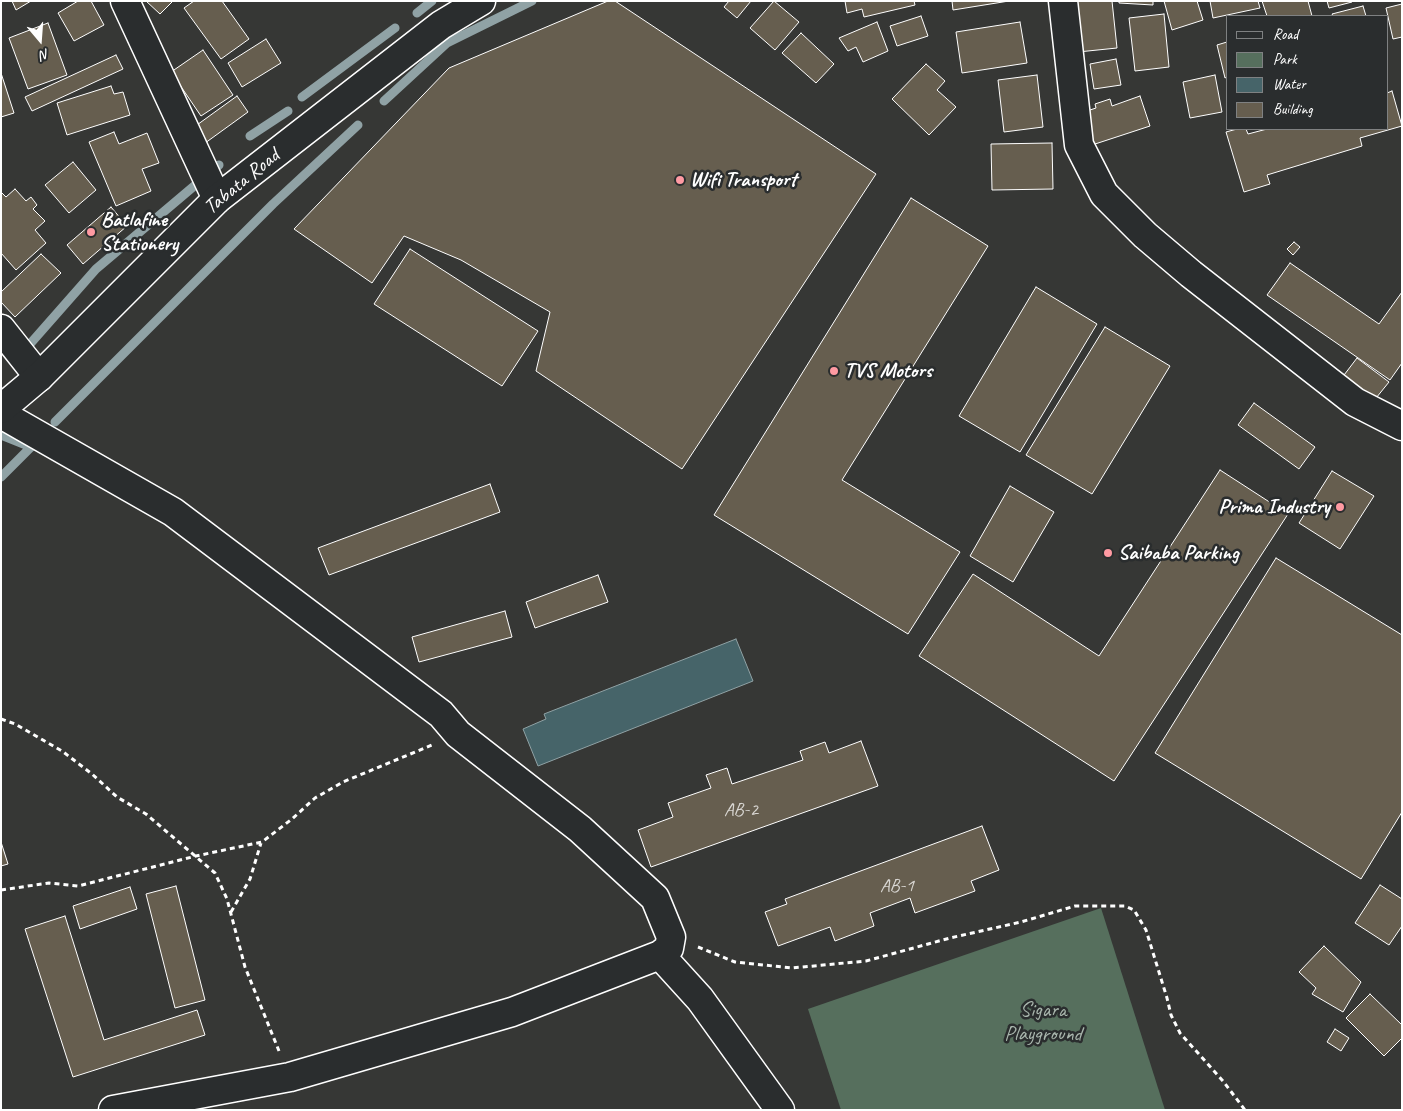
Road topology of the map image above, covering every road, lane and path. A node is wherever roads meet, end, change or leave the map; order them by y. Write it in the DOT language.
graph roads {
  1 [pos="125,1"];
  2 [pos="481,1"];
  3 [pos="1063,1"];
  4 [pos="217,200"];
  5 [pos="1,329"];
  6 [pos="39,377"];
  7 [pos="1,409"];
  8 [pos="1,414"];
  9 [pos="1402,426"];
  10 [pos="1,718"];
  11 [pos="458,734"];
  12 [pos="262,842"];
  13 [pos="196,856"];
  14 [pos="1,890"];
  15 [pos="230,913"];
  16 [pos="666,946"];
  17 [pos="290,1077"];
  18 [pos="113,1110"];
  19 [pos="780,1110"];
  20 [pos="1245,1110"];
  1 -- 4 [label="street"];
  2 -- 4 [label="street, Tabata Road"];
  3 -- 9 [label="street"];
  4 -- 6 [label="street, Tabata Road"];
  5 -- 6 [label="street"];
  6 -- 7 [label="street, Tabata Road"];
  8 -- 11 [label="street"];
  10 -- 13 [label="path"];
  11 -- 12 [label="path"];
  11 -- 16 [label="street"];
  12 -- 13 [label="path"];
  12 -- 15 [label="path"];
  13 -- 14 [label="path"];
  13 -- 15 [label="path"];
  15 -- 17 [label="path"];
  16 -- 17 [label="street"];
  16 -- 19 [label="street"];
  16 -- 20 [label="path"];
  17 -- 18 [label="street"];
}
